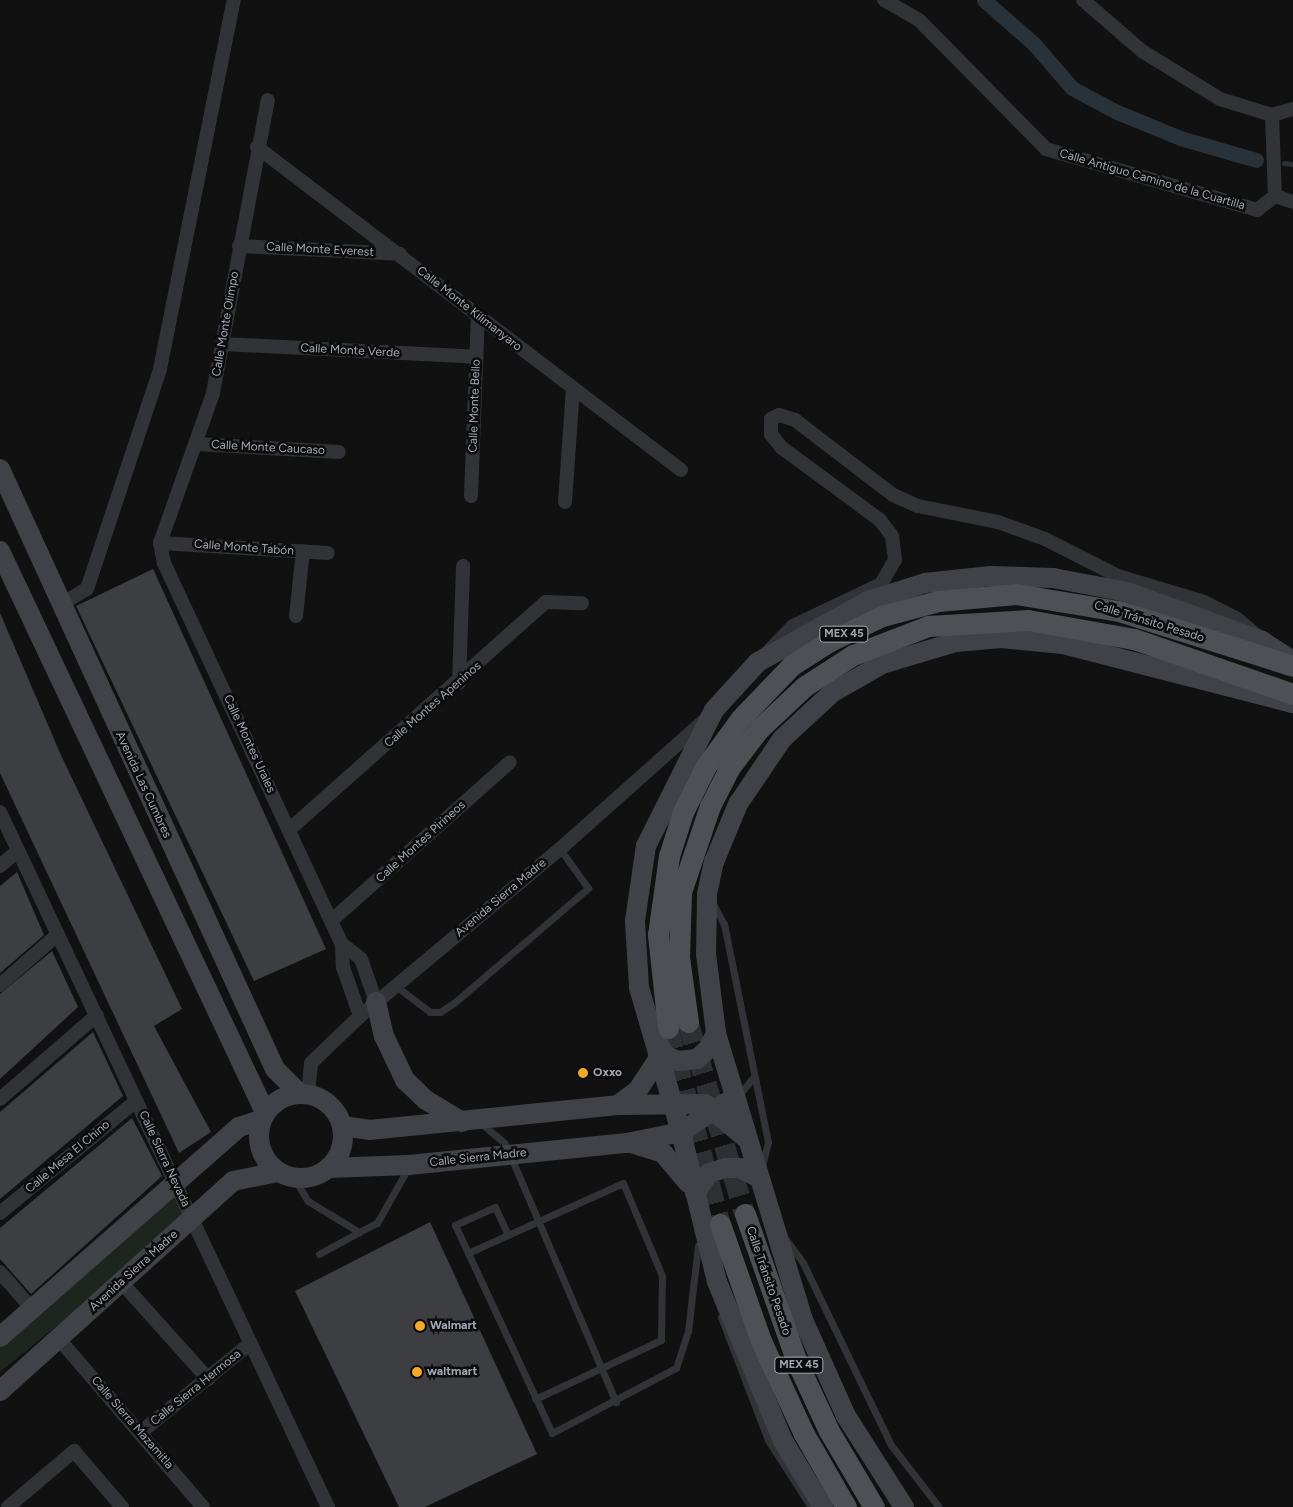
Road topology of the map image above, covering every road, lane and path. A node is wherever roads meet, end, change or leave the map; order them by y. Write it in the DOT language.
graph roads {
  1 [pos="234,0"];
  2 [pos="884,0"];
  3 [pos="1083,0"];
  4 [pos="268,100"];
  5 [pos="1293,109"];
  6 [pos="1272,115"];
  7 [pos="257,147"];
  8 [pos="1275,196"];
  9 [pos="1293,202"];
  10 [pos="239,246"];
  11 [pos="400,254"];
  12 [pos="478,317"];
  13 [pos="223,344"];
  14 [pos="477,357"];
  15 [pos="573,388"];
  16 [pos="196,444"];
  17 [pos="339,452"];
  18 [pos="0,469"];
  19 [pos="681,470"];
  20 [pos="472,496"];
  21 [pos="565,502"];
  22 [pos="160,543"];
  23 [pos="0,551"];
  24 [pos="302,551"];
  25 [pos="328,553"];
  26 [pos="463,566"];
  27 [pos="582,603"];
  28 [pos="60,606"];
  29 [pos="296,616"];
  30 [pos="1262,640"];
  31 [pos="1293,661"];
  32 [pos="758,662"];
  33 [pos="1293,666"];
  34 [pos="459,683"];
  35 [pos="1293,694"];
  36 [pos="1293,703"];
  37 [pos="713,712"];
  38 [pos="510,762"];
  39 [pos="0,812"];
  40 [pos="290,829"];
  41 [pos="560,849"];
  42 [pos="18,851"];
  43 [pos="0,866"];
  44 [pos="707,894"];
  45 [pos="331,921"];
  46 [pos="58,934"];
  47 [pos="342,944"];
  48 [pos="0,985"];
  49 [pos="396,986"];
  50 [pos="376,1002"];
  51 [pos="97,1015"];
  52 [pos="360,1016"];
  53 [pos="669,1028"];
  54 [pos="716,1032"];
  55 [pos="657,1061"];
  56 [pos="753,1078"];
  57 [pos="304,1093"];
  58 [pos="736,1098"];
  59 [pos="0,1099"];
  60 [pos="136,1101"];
  61 [pos="673,1105"];
  62 [pos="608,1107"];
  63 [pos="714,1109"];
  64 [pos="263,1116"];
  65 [pos="470,1121"];
  66 [pos="342,1126"];
  67 [pos="681,1132"];
  68 [pos="748,1140"];
  69 [pos="627,1143"];
  70 [pos="510,1155"];
  71 [pos="409,1165"];
  72 [pos="328,1168"];
  73 [pos="286,1175"];
  74 [pos="760,1178"];
  75 [pos="176,1180"];
  76 [pos="695,1193"];
  77 [pos="0,1213"];
  78 [pos="745,1214"];
  79 [pos="700,1216"];
  80 [pos="192,1220"];
  81 [pos="538,1222"];
  82 [pos="720,1224"];
  83 [pos="775,1228"];
  84 [pos="359,1232"];
  85 [pos="508,1235"];
  86 [pos="698,1246"];
  87 [pos="468,1253"];
  88 [pos="319,1254"];
  89 [pos="0,1272"];
  90 [pos="122,1283"];
  91 [pos="33,1310"];
  92 [pos="0,1337"];
  93 [pos="59,1339"];
  94 [pos="251,1343"];
  95 [pos="602,1370"];
  96 [pos="208,1379"];
  97 [pos="0,1391"];
  98 [pos="536,1399"];
  99 [pos="616,1402"];
  100 [pos="141,1432"];
  101 [pos="8,1507"];
  102 [pos="122,1507"];
  103 [pos="203,1507"];
  104 [pos="328,1507"];
  105 [pos="811,1507"];
  106 [pos="823,1507"];
  107 [pos="846,1507"];
  108 [pos="874,1507"];
  109 [pos="904,1507"];
  110 [pos="939,1507"];
  1 -- 28 [label="street"];
  2 -- 8 [label="street, Calle Antiguo Camino de la Cuartilla"];
  3 -- 6 [label="street"];
  4 -- 7 [label="street, Calle Monte Olimpo"];
  5 -- 6 [label="street"];
  6 -- 8 [label="street"];
  7 -- 10 [label="street, Calle Monte Olimpo"];
  7 -- 11 [label="street, Calle Monte Kilimanyaro"];
  8 -- 9 [label="street"];
  10 -- 11 [label="street, Calle Monte Everest"];
  10 -- 13 [label="street, Calle Monte Olimpo"];
  11 -- 12 [label="street, Calle Monte Kilimanyaro"];
  12 -- 14 [label="street, Calle Monte Bello"];
  12 -- 15 [label="street, Calle Monte Kilimanyaro"];
  13 -- 14 [label="street, Calle Monte Verde"];
  13 -- 16 [label="street, Calle Monte Olimpo"];
  14 -- 20 [label="street, Calle Monte Bello"];
  15 -- 19 [label="street, Calle Monte Kilimanyaro"];
  15 -- 21 [label="street"];
  16 -- 17 [label="street, Calle Monte Caucaso"];
  16 -- 22 [label="street, Calle Monte Olimpo"];
  18 -- 28 [label="street, Avenida Las Cumbres"];
  22 -- 24 [label="street, Calle Monte Tabón"];
  22 -- 40 [label="street, Calle Montes Urales"];
  23 -- 64 [label="street"];
  24 -- 25 [label="street, Calle Monte Tabón"];
  24 -- 29 [label="street"];
  26 -- 34 [label="street"];
  27 -- 34 [label="street, Calle Montes Apeninos"];
  28 -- 57 [label="street, Avenida Las Cumbres"];
  30 -- 31 [label="street"];
  30 -- 32 [label="street"];
  30 -- 32 [label="street"];
  32 -- 37 [label="street"];
  33 -- 53 [label="main road, Calle Tránsito Pesado / MEX 45"];
  34 -- 40 [label="street, Calle Montes Apeninos"];
  35 -- 53 [label="main road, Calle Tránsito Pesado / MEX 45"];
  36 -- 44 [label="street"];
  37 -- 41 [label="street, Avenida Sierra Madre"];
  37 -- 53 [label="street"];
  38 -- 45 [label="street, Calle Montes Pirineos"];
  39 -- 42 [label="street, Calle Sierra Nevada"];
  40 -- 45 [label="street, Calle Montes Urales"];
  41 -- 49 [label="street, Avenida Sierra Madre"];
  41 -- 49 [label="lane"];
  42 -- 43 [label="street"];
  42 -- 46 [label="street, Calle Sierra Nevada"];
  44 -- 54 [label="street"];
  44 -- 56 [label="lane"];
  45 -- 47 [label="street, Calle Montes Urales"];
  46 -- 48 [label="street"];
  46 -- 51 [label="street, Calle Sierra Nevada"];
  47 -- 50 [label="street, Calle Montes Urales"];
  47 -- 52 [label="street, Calle Montes Urales"];
  49 -- 50 [label="street, Avenida Sierra Madre"];
  50 -- 52 [label="street, Avenida Sierra Madre"];
  50 -- 65 [label="street"];
  51 -- 59 [label="street"];
  51 -- 60 [label="street, Calle Sierra Nevada"];
  52 -- 57 [label="street, Avenida Sierra Madre"];
  53 -- 54 [label="street"];
  53 -- 55 [label="street"];
  54 -- 58 [label="street"];
  55 -- 61 [label="street"];
  55 -- 62 [label="street"];
  56 -- 58 [label="lane"];
  56 -- 74 [label="lane"];
  57 -- 64 [label="street"];
  57 -- 66 [label="street"];
  58 -- 63 [label="street"];
  58 -- 68 [label="street"];
  60 -- 75 [label="street, Calle Sierra Nevada"];
  60 -- 77 [label="street, Calle Mesa El Chino"];
  61 -- 62 [label="street"];
  61 -- 63 [label="street"];
  61 -- 67 [label="street"];
  62 -- 65 [label="street"];
  63 -- 67 [label="street"];
  63 -- 68 [label="street"];
  64 -- 73 [label="street"];
  64 -- 75 [label="street"];
  65 -- 66 [label="street"];
  65 -- 70 [label="lane"];
  66 -- 72 [label="street"];
  67 -- 69 [label="street"];
  67 -- 76 [label="street"];
  68 -- 74 [label="street"];
  69 -- 70 [label="street, Calle Sierra Madre"];
  69 -- 76 [label="street"];
  70 -- 71 [label="street, Calle Sierra Madre"];
  70 -- 81 [label="lane"];
  71 -- 72 [label="street, Calle Sierra Madre"];
  71 -- 84 [label="lane"];
  72 -- 73 [label="street"];
  73 -- 80 [label="street, Avenida Sierra Madre"];
  73 -- 84 [label="lane"];
  74 -- 76 [label="street"];
  74 -- 83 [label="street"];
  75 -- 80 [label="street, Calle Sierra Nevada"];
  75 -- 91 [label="street"];
  76 -- 79 [label="street"];
  78 -- 108 [label="main road, Calle Tránsito Pesado / MEX 45"];
  79 -- 86 [label="lane"];
  79 -- 106 [label="street"];
  80 -- 90 [label="street, Avenida Sierra Madre"];
  80 -- 94 [label="street, Calle Sierra Nevada"];
  81 -- 85 [label="lane"];
  81 -- 95 [label="lane"];
  81 -- 95 [label="lane"];
  82 -- 107 [label="main road, MEX 45"];
  83 -- 109 [label="street"];
  83 -- 110 [label="lane"];
  84 -- 88 [label="lane"];
  85 -- 87 [label="lane"];
  85 -- 87 [label="lane"];
  86 -- 99 [label="lane"];
  86 -- 105 [label="lane"];
  87 -- 98 [label="lane"];
  89 -- 91 [label="street"];
  90 -- 93 [label="street, Avenida Sierra Madre"];
  90 -- 96 [label="street"];
  91 -- 92 [label="street"];
  93 -- 97 [label="street, Avenida Sierra Madre"];
  93 -- 100 [label="street, Calle Sierra Mazamitla"];
  94 -- 96 [label="street, Calle Sierra Hermosa"];
  94 -- 104 [label="street, Calle Sierra Nevada"];
  95 -- 98 [label="lane"];
  95 -- 99 [label="lane"];
  96 -- 100 [label="street, Calle Sierra Hermosa"];
  98 -- 99 [label="lane"];
  100 -- 103 [label="street, Calle Sierra Mazamitla"];
  101 -- 102 [label="street"];
}
